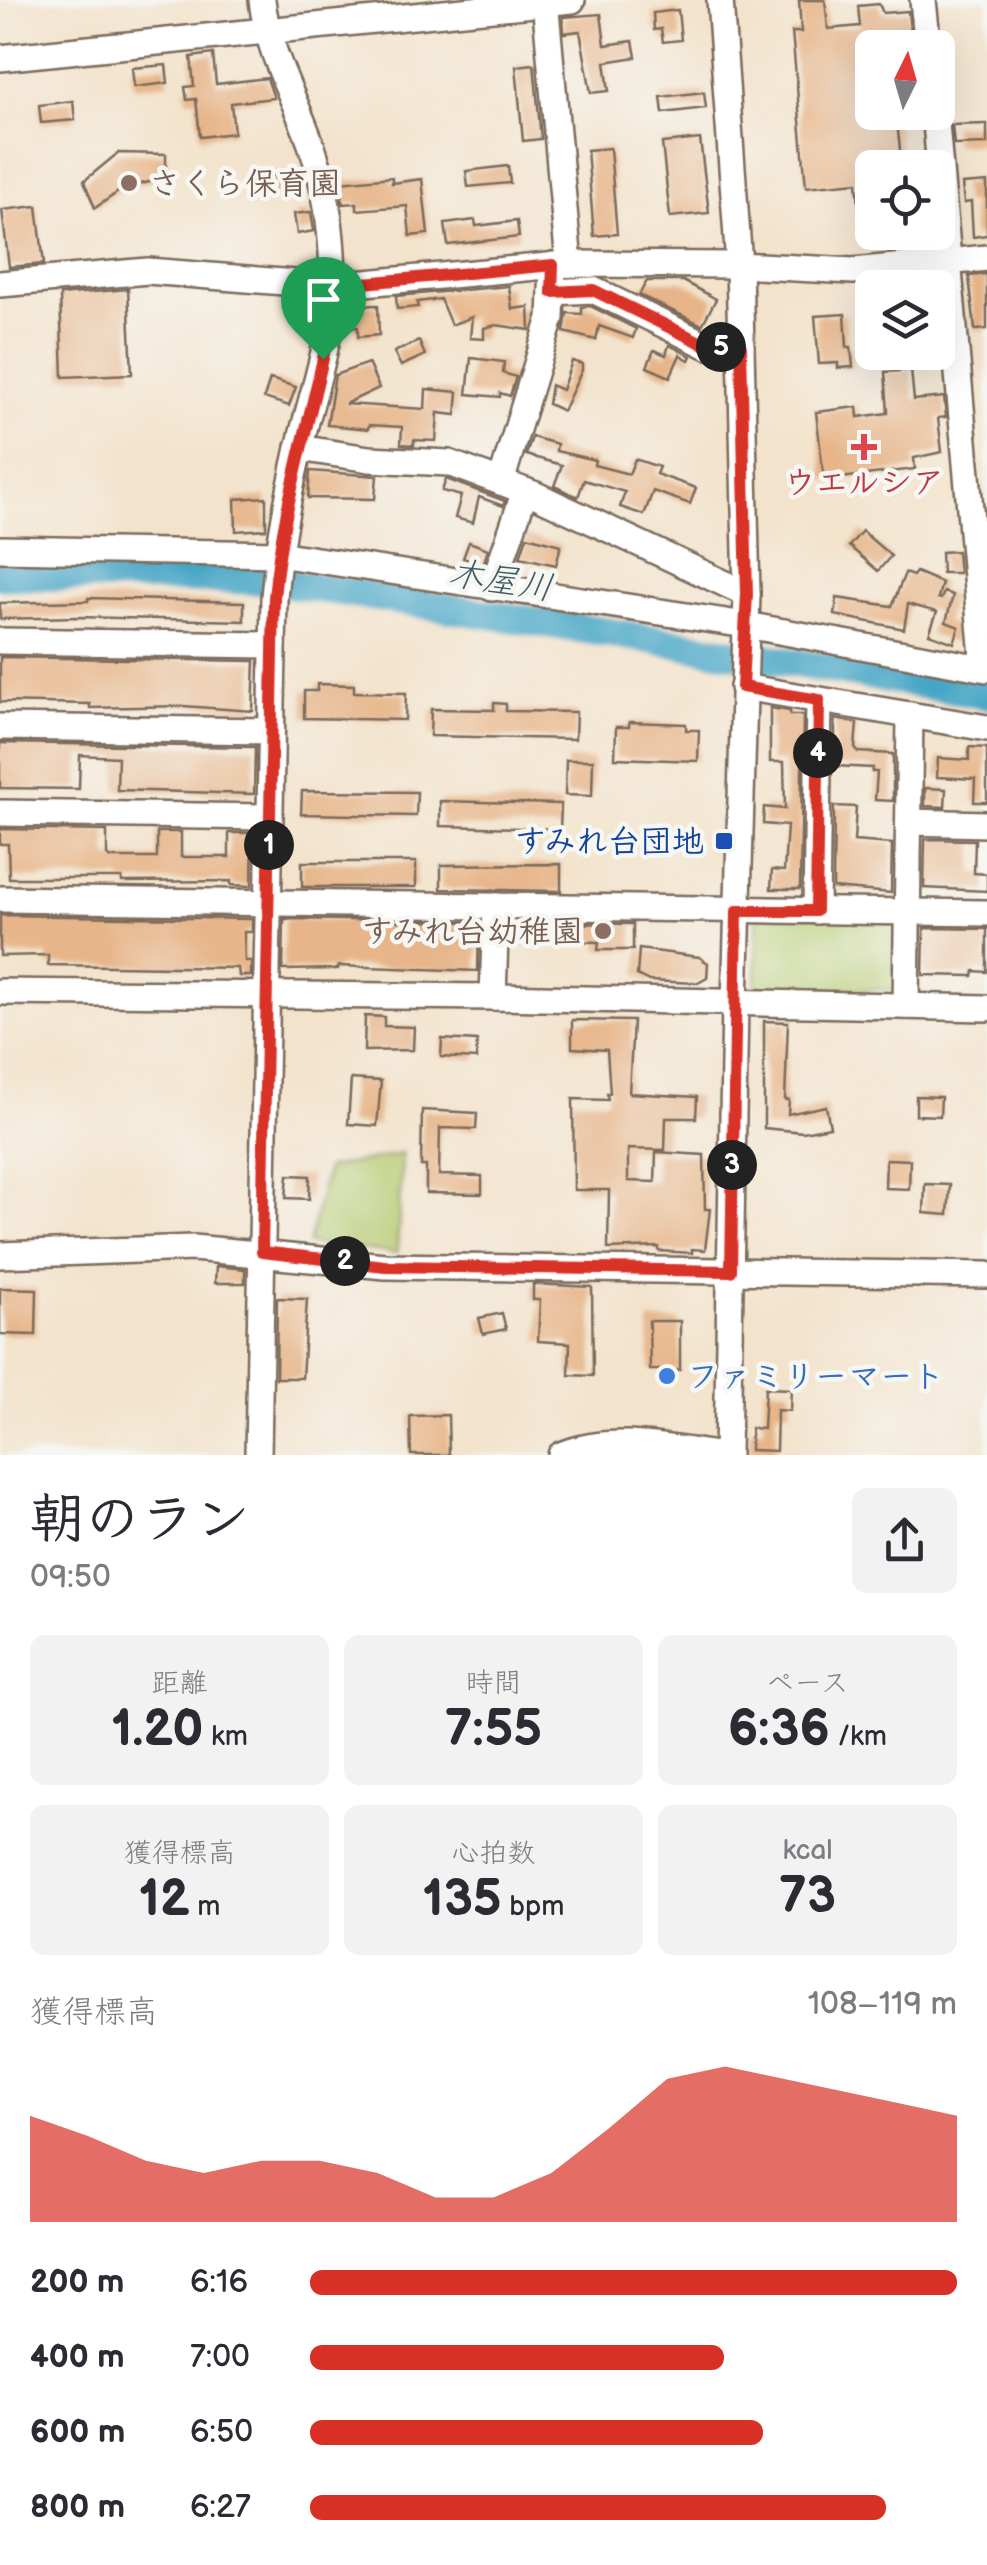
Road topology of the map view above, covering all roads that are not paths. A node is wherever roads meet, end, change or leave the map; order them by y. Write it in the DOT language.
graph roads {
  1 [pos="262,0"];
  2 [pos="572,0"];
  3 [pos="720,0"];
  4 [pos="924,0"];
  5 [pos="545,1"];
  6 [pos="926,30"];
  7 [pos="265,32"];
  8 [pos="0,58"];
  9 [pos="937,130"];
  10 [pos="987,258"];
  11 [pos="950,261"];
  12 [pos="739,264"];
  13 [pos="561,265"];
  14 [pos="0,284"];
  15 [pos="333,286"];
  16 [pos="552,292"];
  17 [pos="741,347"];
  18 [pos="300,448"];
  19 [pos="513,487"];
  20 [pos="0,549"];
  21 [pos="278,554"];
  22 [pos="492,588"];
  23 [pos="747,594"];
  24 [pos="745,632"];
  25 [pos="0,641"];
  26 [pos="273,645"];
  27 [pos="986,668"];
  28 [pos="743,684"];
  29 [pos="819,700"];
  30 [pos="910,715"];
  31 [pos="0,727"];
  32 [pos="987,728"];
  33 [pos="271,731"];
  34 [pos="0,813"];
  35 [pos="270,817"];
  36 [pos="908,822"];
  37 [pos="987,824"];
  38 [pos="0,899"];
  39 [pos="268,902"];
  40 [pos="496,906"];
  41 [pos="737,911"];
  42 [pos="816,911"];
  43 [pos="908,913"];
  44 [pos="987,913"];
  45 [pos="0,992"];
  46 [pos="266,995"];
  47 [pos="493,997"];
  48 [pos="735,1003"];
  49 [pos="906,1006"];
  50 [pos="987,1008"];
  51 [pos="262,1252"];
  52 [pos="0,1256"];
  53 [pos="731,1271"];
  54 [pos="987,1275"];
  55 [pos="258,1455"];
  56 [pos="562,1455"];
  57 [pos="717,1455"];
  58 [pos="727,1455"];
  1 -- 7 [label="street"];
  2 -- 5 [label="street"];
  3 -- 12 [label="street"];
  4 -- 6 [label="street"];
  5 -- 7 [label="street"];
  5 -- 13 [label="street"];
  7 -- 8 [label="street"];
  7 -- 15 [label="street"];
  9 -- 11 [label="street"];
  10 -- 11 [label="street"];
  11 -- 12 [label="street"];
  11 -- 27 [label="street"];
  12 -- 13 [label="street"];
  12 -- 17 [label="street"];
  13 -- 15 [label="street"];
  13 -- 16 [label="street"];
  14 -- 15 [label="street"];
  15 -- 18 [label="street"];
  16 -- 17 [label="street"];
  16 -- 19 [label="street"];
  17 -- 23 [label="street"];
  18 -- 19 [label="street"];
  18 -- 21 [label="street"];
  19 -- 22 [label="street"];
  19 -- 23 [label="street"];
  20 -- 21 [label="street"];
  21 -- 22 [label="street"];
  21 -- 26 [label="street"];
  22 -- 24 [label="street"];
  23 -- 24 [label="street"];
  24 -- 27 [label="street"];
  24 -- 28 [label="street"];
  25 -- 26 [label="street"];
  26 -- 33 [label="street"];
  28 -- 29 [label="street"];
  28 -- 41 [label="street"];
  29 -- 30 [label="street"];
  29 -- 42 [label="street"];
  30 -- 32 [label="street"];
  30 -- 36 [label="street"];
  31 -- 33 [label="street"];
  33 -- 35 [label="street"];
  34 -- 35 [label="street"];
  35 -- 39 [label="street"];
  36 -- 37 [label="street"];
  36 -- 43 [label="street"];
  38 -- 39 [label="street"];
  39 -- 40 [label="street"];
  39 -- 46 [label="street"];
  40 -- 41 [label="street"];
  40 -- 47 [label="street"];
  41 -- 42 [label="street"];
  41 -- 48 [label="street"];
  42 -- 43 [label="street"];
  43 -- 44 [label="street"];
  43 -- 49 [label="street"];
  45 -- 46 [label="street"];
  46 -- 47 [label="street"];
  46 -- 51 [label="street"];
  47 -- 48 [label="street"];
  48 -- 49 [label="street"];
  48 -- 53 [label="street"];
  49 -- 50 [label="street"];
  51 -- 52 [label="street"];
  51 -- 53 [label="street"];
  51 -- 55 [label="street"];
  53 -- 54 [label="street"];
  53 -- 58 [label="street"];
  56 -- 57 [label="street"];
}
